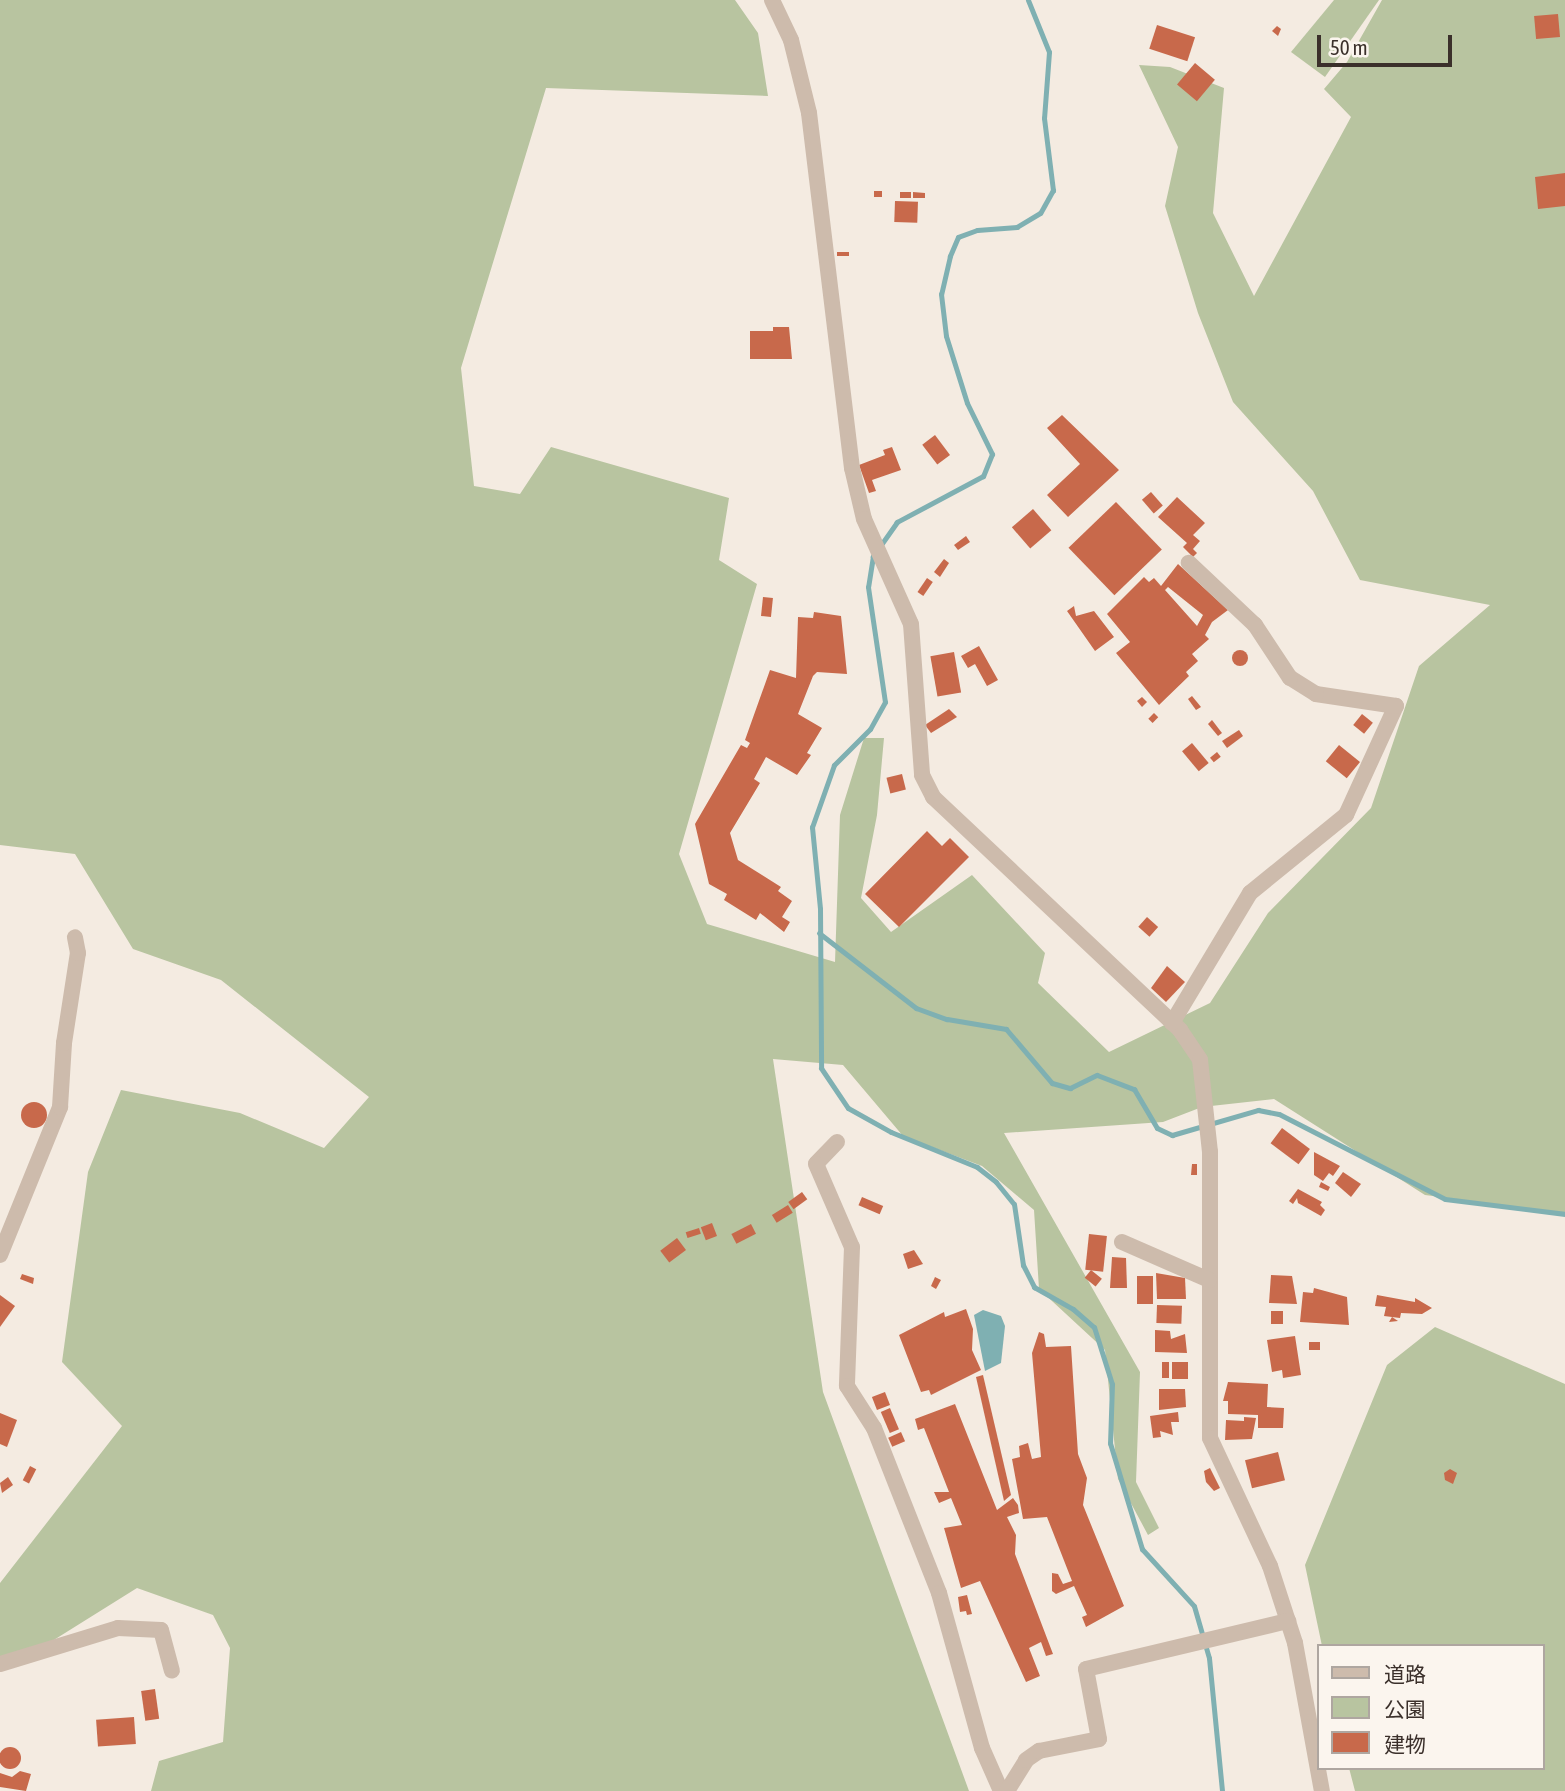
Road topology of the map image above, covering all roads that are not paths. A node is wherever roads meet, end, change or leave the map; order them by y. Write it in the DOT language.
graph roads {
  1 [pos="772,0"];
  2 [pos="1189,563"];
  3 [pos="75,937"];
  4 [pos="1172,1023"];
  5 [pos="832,1147"];
  6 [pos="865,1230"];
  7 [pos="850,1237"];
  8 [pos="1122,1242"];
  9 [pos="0,1255"];
  10 [pos="1209,1280"];
  11 [pos="1287,1621"];
  12 [pos="0,1664"];
  13 [pos="172,1671"];
  14 [pos="1316,1762"];
  15 [pos="1318,1770"];
  16 [pos="1001,1791"];
  17 [pos="1007,1791"];
  18 [pos="1322,1791"];
  1 -- 4 [label="street"];
  2 -- 4 [label="street"];
  3 -- 9 [label="street"];
  4 -- 10 [label="street"];
  5 -- 7 [label="street"];
  6 -- 7 [label="street"];
  7 -- 16 [label="street"];
  8 -- 10 [label="street"];
  10 -- 11 [label="street"];
  11 -- 14 [label="street"];
  11 -- 17 [label="street"];
  12 -- 13 [label="street"];
  15 -- 18 [label="street"];
}
